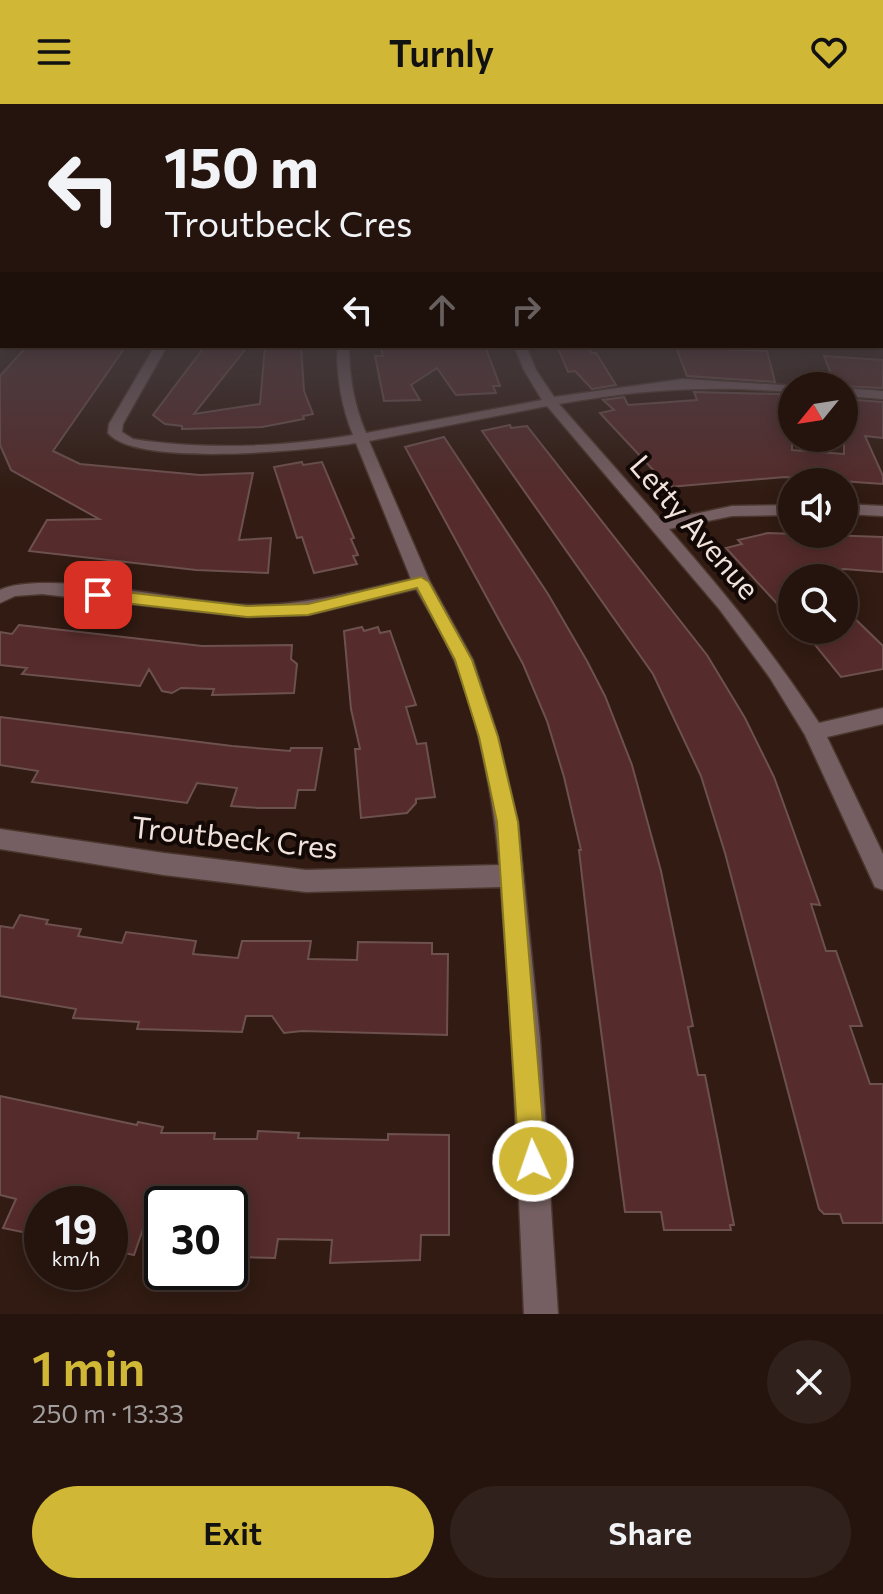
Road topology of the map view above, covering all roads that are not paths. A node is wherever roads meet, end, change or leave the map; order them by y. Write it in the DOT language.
graph roads {
  1 [pos="141,380"];
  2 [pos="345,380"];
  3 [pos="537,380"];
  4 [pos="778,387"];
  5 [pos="858,393"];
  6 [pos="883,395"];
  7 [pos="549,400"];
  8 [pos="360,437"];
  9 [pos="778,510"];
  10 [pos="858,510"];
  11 [pos="883,511"];
  12 [pos="656,527"];
  13 [pos="421,582"];
  14 [pos="0,597"];
  15 [pos="883,716"];
  16 [pos="814,732"];
  17 [pos="0,839"];
  18 [pos="514,876"];
  19 [pos="883,879"];
  20 [pos="541,1314"];
  1 -- 8 [label="street"];
  2 -- 8 [label="street"];
  3 -- 7 [label="street, Letty Avenue"];
  4 -- 7 [label="street"];
  5 -- 6 [label="street"];
  7 -- 8 [label="street"];
  7 -- 12 [label="street, Letty Avenue"];
  8 -- 13 [label="street"];
  9 -- 12 [label="street"];
  10 -- 11 [label="street"];
  12 -- 16 [label="street, Letty Avenue"];
  13 -- 14 [label="street"];
  13 -- 18 [label="street"];
  15 -- 16 [label="street"];
  16 -- 19 [label="street, Letty Avenue"];
  17 -- 18 [label="street, Troutbeck Cres"];
  18 -- 20 [label="street"];
}
